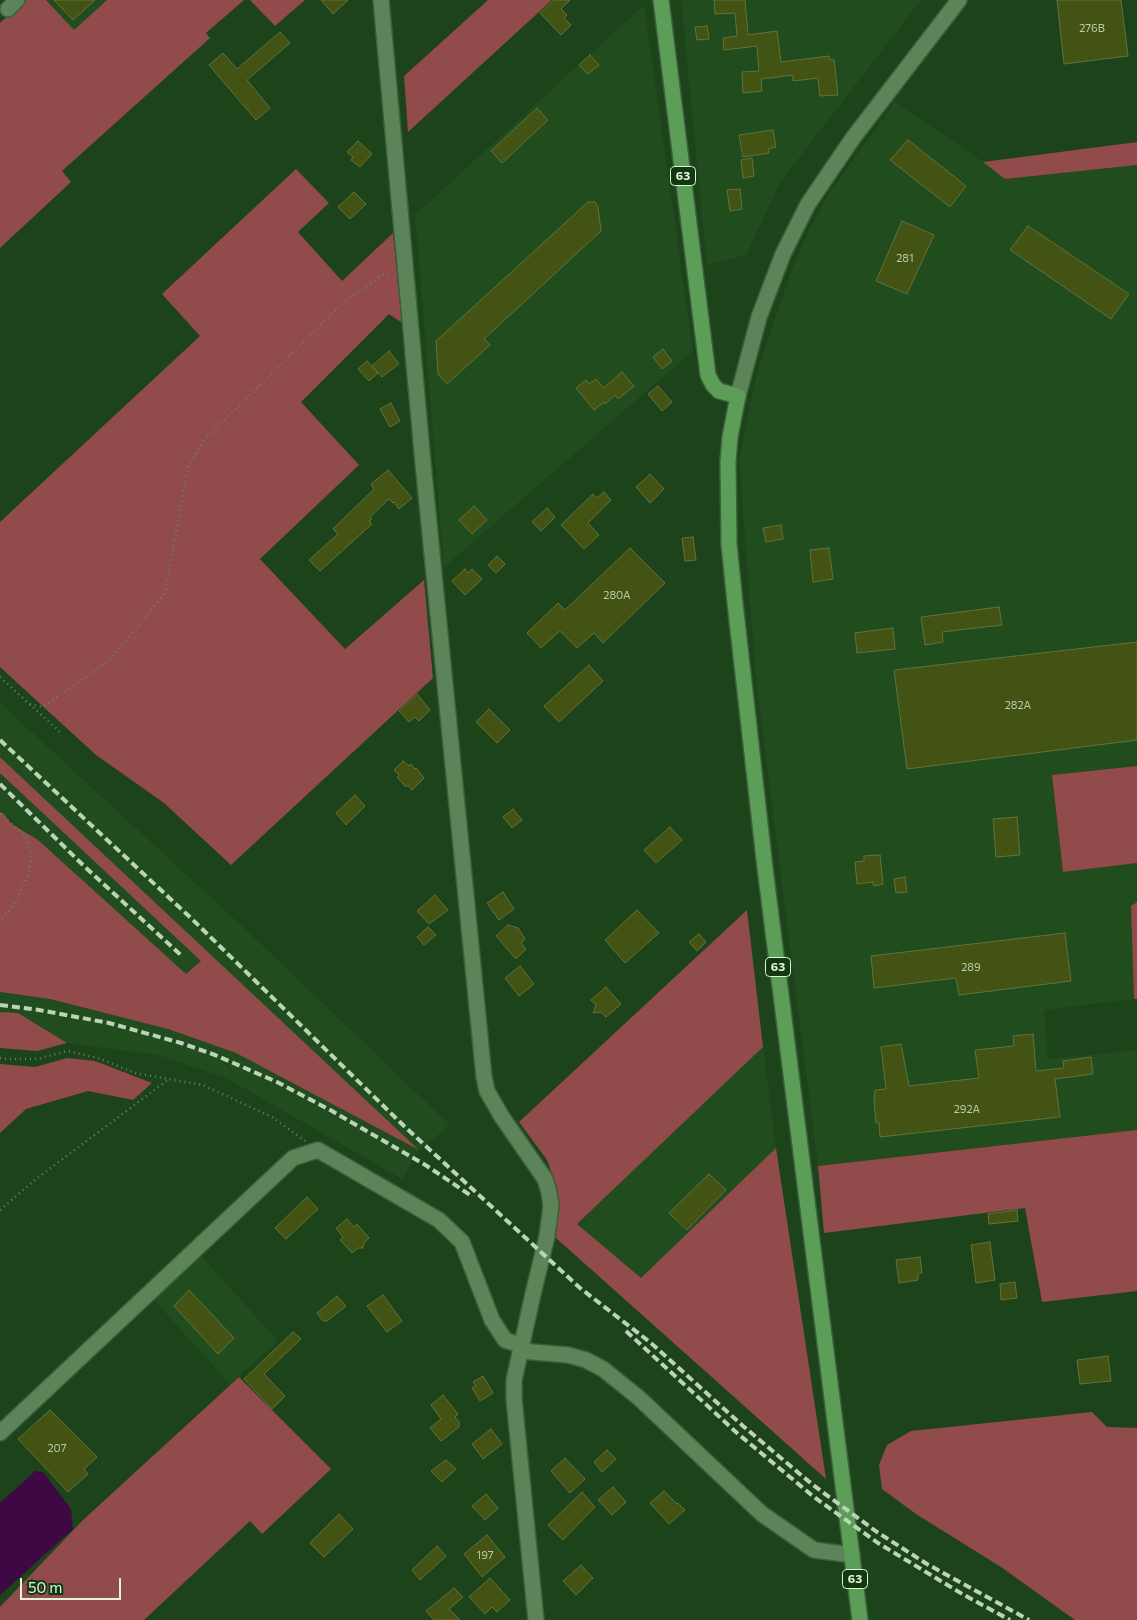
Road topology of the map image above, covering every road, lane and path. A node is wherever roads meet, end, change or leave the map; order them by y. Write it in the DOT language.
graph roads {
  1 [pos="381,0"];
  2 [pos="661,0"];
  3 [pos="959,0"];
  4 [pos="406,271"];
  5 [pos="738,396"];
  6 [pos="0,677"];
  7 [pos="30,704"];
  8 [pos="61,732"];
  9 [pos="0,814"];
  10 [pos="0,921"];
  11 [pos="0,1058"];
  12 [pos="169,1079"];
  13 [pos="318,1150"];
  14 [pos="0,1210"];
  15 [pos="521,1349"];
  16 [pos="0,1433"];
  17 [pos="852,1555"];
  18 [pos="536,1620"];
  19 [pos="860,1620"];
  1 -- 4 [label="street"];
  2 -- 5 [label="main road, 63"];
  3 -- 5 [label="street"];
  4 -- 7 [label="path"];
  4 -- 15 [label="street"];
  5 -- 17 [label="main road, 63"];
  6 -- 7 [label="path"];
  7 -- 8 [label="path"];
  9 -- 10 [label="path"];
  11 -- 12 [label="path"];
  12 -- 13 [label="path"];
  12 -- 14 [label="path"];
  13 -- 15 [label="street"];
  13 -- 16 [label="street"];
  15 -- 17 [label="street"];
  15 -- 18 [label="street"];
  17 -- 19 [label="main road, 63"];
}
